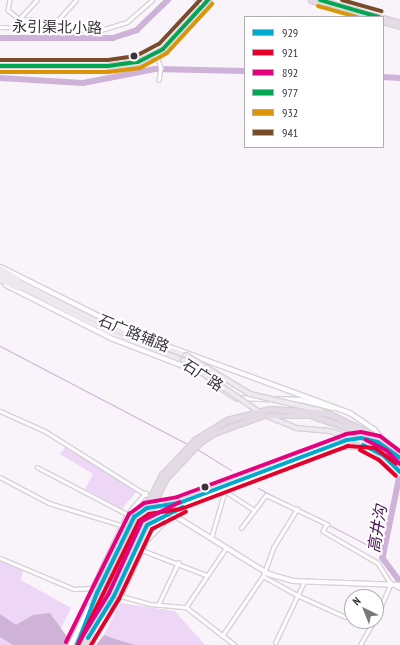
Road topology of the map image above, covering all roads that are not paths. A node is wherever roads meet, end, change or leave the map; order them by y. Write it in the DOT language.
graph roads {
  1 [pos="10,0"];
  2 [pos="37,0"];
  3 [pos="76,0"];
  4 [pos="152,0"];
  5 [pos="208,0"];
  6 [pos="311,0"];
  7 [pos="320,0"];
  8 [pos="201,2"];
  9 [pos="366,16"];
  10 [pos="376,16"];
  11 [pos="384,18"];
  12 [pos="19,19"];
  13 [pos="384,22"];
  14 [pos="400,23"];
  15 [pos="400,26"];
  16 [pos="0,27"];
  17 [pos="157,52"];
  18 [pos="0,65"];
  19 [pos="159,80"];
  20 [pos="0,267"];
  21 [pos="0,272"];
  22 [pos="0,276"];
  23 [pos="0,281"];
  24 [pos="38,292"];
  25 [pos="60,308"];
  26 [pos="303,394"];
  27 [pos="301,400"];
  28 [pos="0,411"];
  29 [pos="328,413"];
  30 [pos="369,439"];
  31 [pos="399,458"];
  32 [pos="37,467"];
  33 [pos="399,470"];
  34 [pos="0,477"];
  35 [pos="225,490"];
  36 [pos="145,493"];
  37 [pos="162,504"];
  38 [pos="253,509"];
  39 [pos="297,509"];
  40 [pos="168,512"];
  41 [pos="127,514"];
  42 [pos="121,525"];
  43 [pos="241,528"];
  44 [pos="211,538"];
  45 [pos="226,548"];
  46 [pos="142,550"];
  47 [pos="0,558"];
  48 [pos="178,563"];
  49 [pos="264,571"];
  50 [pos="206,576"];
  51 [pos="263,576"];
  52 [pos="304,582"];
  53 [pos="390,585"];
  54 [pos="399,587"];
  55 [pos="92,588"];
  56 [pos="97,593"];
  57 [pos="114,596"];
  58 [pos="298,596"];
  59 [pos="120,597"];
  60 [pos="384,599"];
  61 [pos="158,605"];
  62 [pos="186,607"];
  63 [pos="344,617"];
  64 [pos="87,624"];
  65 [pos="369,629"];
  66 [pos="89,634"];
  67 [pos="222,636"];
  68 [pos="275,643"];
  69 [pos="71,645"];
  70 [pos="78,645"];
  71 [pos="84,645"];
  72 [pos="90,645"];
  73 [pos="235,645"];
  74 [pos="360,645"];
  1 -- 12 [label="street"];
  2 -- 12 [label="street"];
  3 -- 12 [label="street"];
  4 -- 16 [label="street, 永引渠北小路"];
  5 -- 8 [label="highway"];
  6 -- 9 [label="highway"];
  7 -- 10 [label="highway"];
  8 -- 17 [label="highway"];
  11 -- 14 [label="highway"];
  13 -- 15 [label="highway"];
  17 -- 18 [label="highway"];
  17 -- 19 [label="street"];
  20 -- 24 [label="main road"];
  20 -- 26 [label="street, 石广路辅路"];
  21 -- 24 [label="main road, 石广路"];
  22 -- 25 [label="main road, 石广路"];
  23 -- 25 [label="main road"];
  23 -- 27 [label="street, 石广路辅路"];
  24 -- 29 [label="main road, 石广路, bridge"];
  25 -- 33 [label="main road, 石广路, bridge"];
  26 -- 27 [label="street"];
  26 -- 31 [label="street, 石广路辅路"];
  27 -- 30 [label="street, 石广路辅路"];
  28 -- 36 [label="street"];
  29 -- 31 [label="highway, bridge"];
  29 -- 64 [label="highway, bridge"];
  30 -- 31 [label="street"];
  30 -- 37 [label="street"];
  32 -- 41 [label="street"];
  33 -- 35 [label="street"];
  33 -- 66 [label="highway, bridge"];
  34 -- 42 [label="street"];
  35 -- 38 [label="street"];
  35 -- 40 [label="street"];
  35 -- 44 [label="street"];
  36 -- 37 [label="street"];
  36 -- 41 [label="street"];
  37 -- 40 [label="street"];
  37 -- 56 [label="street, bridge"];
  38 -- 39 [label="street"];
  38 -- 43 [label="street"];
  39 -- 49 [label="street"];
  39 -- 54 [label="street"];
  40 -- 44 [label="street"];
  40 -- 46 [label="street"];
  40 -- 57 [label="street, bridge"];
  41 -- 42 [label="street"];
  42 -- 55 [label="street"];
  44 -- 45 [label="street"];
  45 -- 49 [label="street"];
  45 -- 50 [label="street"];
  46 -- 48 [label="street"];
  46 -- 59 [label="street"];
  47 -- 55 [label="street"];
  48 -- 50 [label="street"];
  48 -- 61 [label="street"];
  49 -- 51 [label="street"];
  49 -- 52 [label="street"];
  50 -- 62 [label="street"];
  51 -- 58 [label="street"];
  51 -- 67 [label="street"];
  52 -- 53 [label="street"];
  52 -- 58 [label="street"];
  53 -- 54 [label="street"];
  53 -- 60 [label="street"];
  55 -- 59 [label="street"];
  56 -- 64 [label="highway, bridge"];
  56 -- 69 [label="street"];
  57 -- 66 [label="highway, bridge"];
  57 -- 72 [label="street"];
  58 -- 63 [label="street"];
  58 -- 68 [label="street"];
  59 -- 61 [label="street"];
  61 -- 62 [label="street"];
  62 -- 67 [label="street"];
  64 -- 70 [label="highway"];
  65 -- 74 [label="street"];
  66 -- 71 [label="highway"];
  67 -- 73 [label="street"];
}
